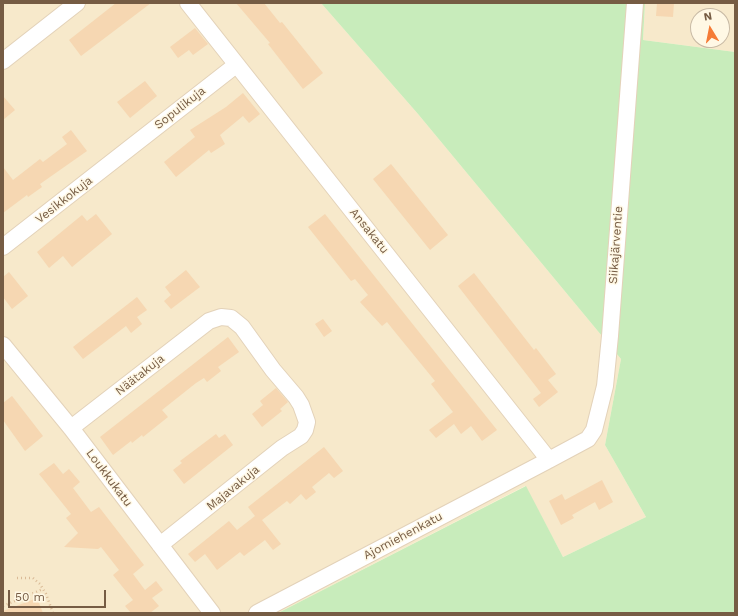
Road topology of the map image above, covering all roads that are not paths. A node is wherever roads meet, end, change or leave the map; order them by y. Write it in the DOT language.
graph roads {
  1 [pos="77,3"];
  2 [pos="188,3"];
  3 [pos="635,3"];
  4 [pos="3,61"];
  5 [pos="236,65"];
  6 [pos="125,152"];
  7 [pos="3,248"];
  8 [pos="3,345"];
  9 [pos="72,428"];
  10 [pos="305,430"];
  11 [pos="549,460"];
  12 [pos="160,545"];
  13 [pos="212,613"];
  14 [pos="256,613"];
  1 -- 4 [label="street"];
  2 -- 5 [label="street, Ansakatu"];
  3 -- 11 [label="street, Siikajärventie"];
  5 -- 6 [label="street, Sopulikuja"];
  5 -- 11 [label="street, Ansakatu"];
  6 -- 7 [label="street, Vesikkokuja"];
  8 -- 9 [label="street, Loukkukatu"];
  9 -- 10 [label="street, Näätakuja"];
  9 -- 12 [label="street, Loukkukatu"];
  10 -- 12 [label="street, Majavakuja"];
  11 -- 14 [label="street, Ajomiehenkatu"];
  12 -- 13 [label="street, Loukkukatu"];
}
